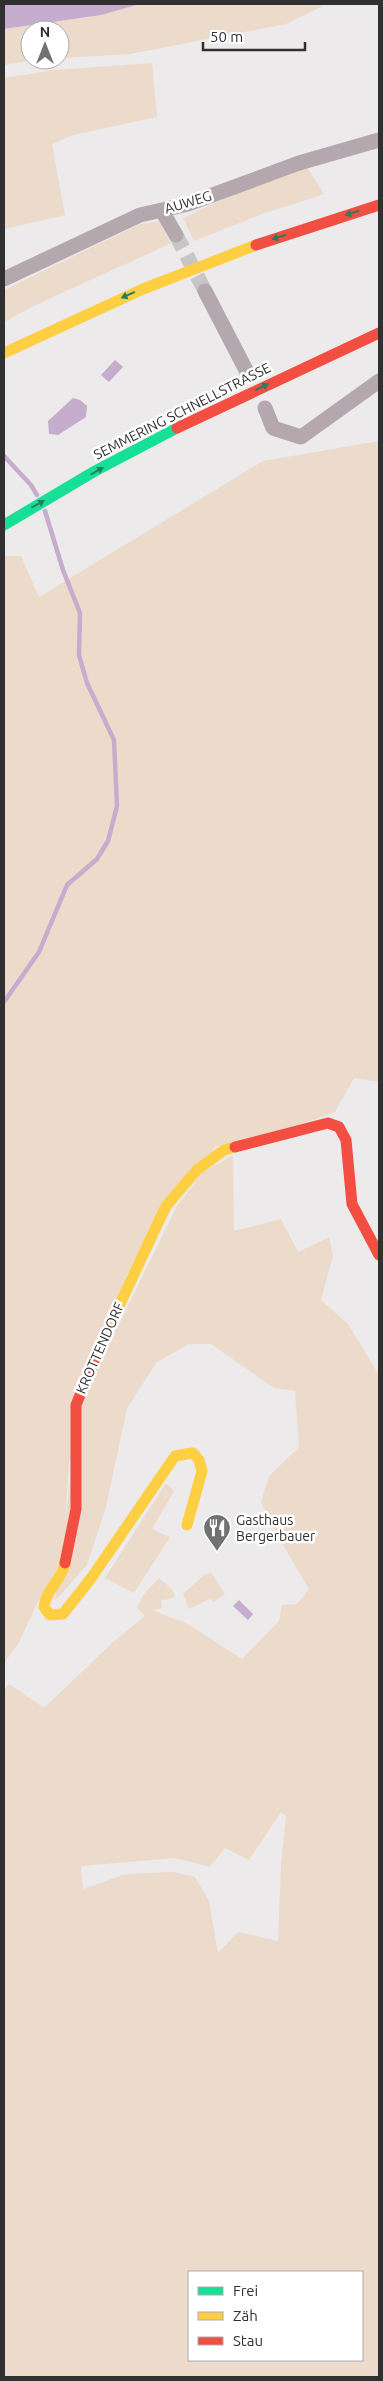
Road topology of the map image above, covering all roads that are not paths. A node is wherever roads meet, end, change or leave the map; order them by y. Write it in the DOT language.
graph roads {
  1 [pos="379,140"];
  2 [pos="379,205"];
  3 [pos="162,211"];
  4 [pos="176,236"];
  5 [pos="4,279"];
  6 [pos="205,291"];
  7 [pos="379,333"];
  8 [pos="4,353"];
  9 [pos="247,372"];
  10 [pos="379,381"];
  11 [pos="265,408"];
  12 [pos="4,525"];
  13 [pos="379,1255"];
  14 [pos="187,1525"];
  1 -- 3 [label="street, AUWEG"];
  2 -- 8 [label="main road, one-way"];
  3 -- 4 [label="street"];
  3 -- 5 [label="street, AUWEG"];
  6 -- 9 [label="street"];
  12 -- 7 [label="main road, SEMMERING SCHNELLSTRASSE, one-way"];
  10 -- 11 [label="street"];
  13 -- 14 [label="main road, KROTTENDORF"];
}
